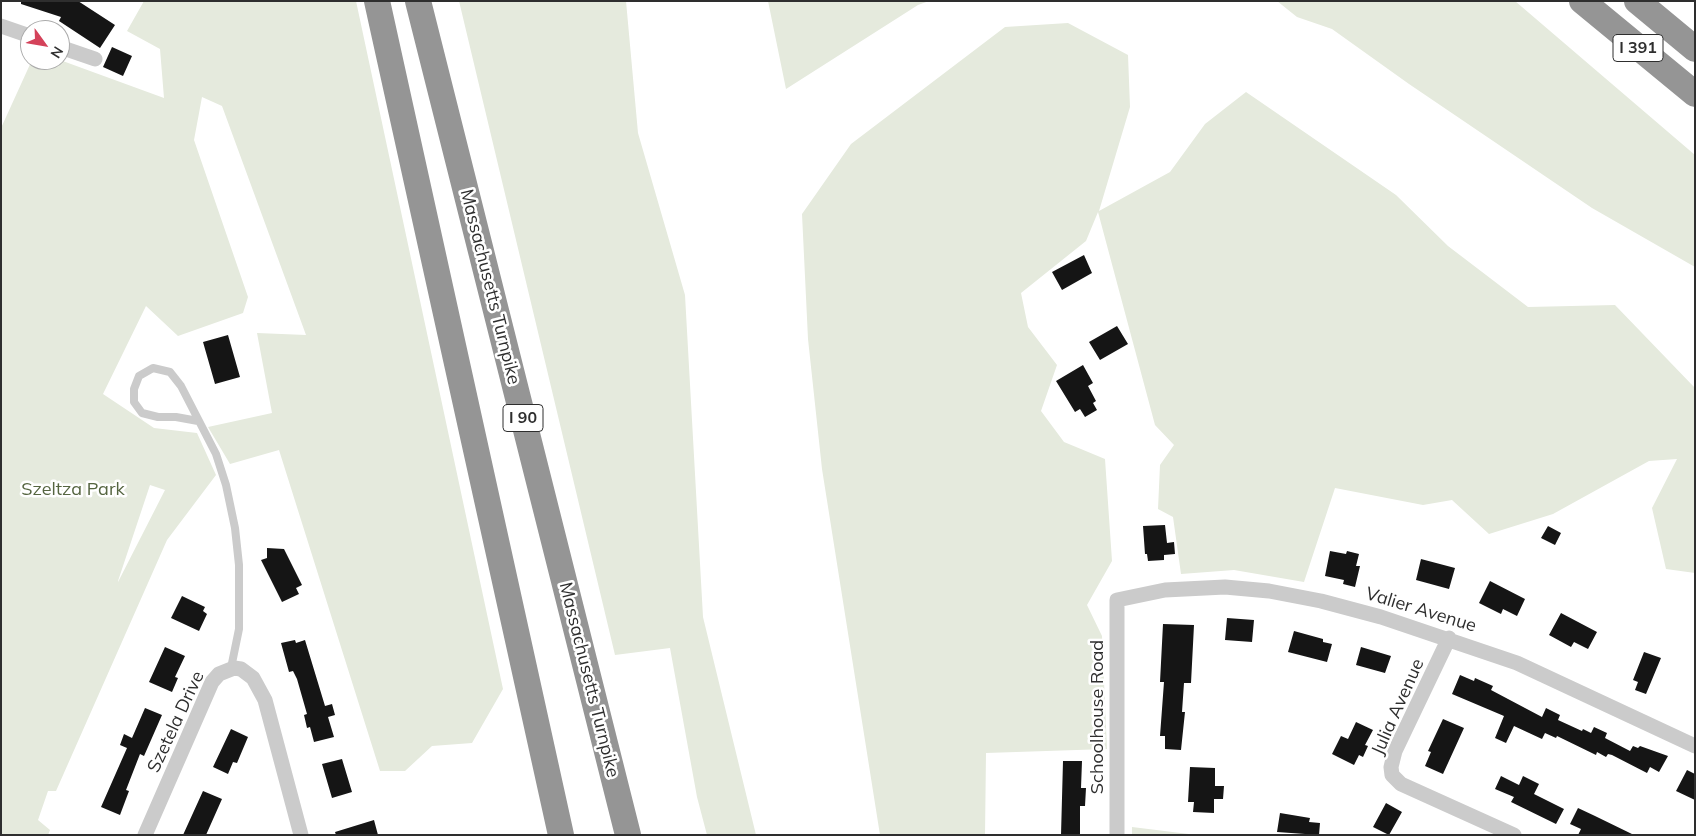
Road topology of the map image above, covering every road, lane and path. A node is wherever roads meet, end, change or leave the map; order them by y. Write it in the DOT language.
graph roads {
  1 [pos="377,1"];
  2 [pos="418,1"];
  3 [pos="1582,1"];
  4 [pos="1637,1"];
  5 [pos="2,28"];
  6 [pos="20,33"];
  7 [pos="1695,49"];
  8 [pos="70,51"];
  9 [pos="95,60"];
  10 [pos="1695,94"];
  11 [pos="198,421"];
  12 [pos="1117,600"];
  13 [pos="1449,638"];
  14 [pos="231,668"];
  15 [pos="1695,746"];
  16 [pos="145,835"];
  17 [pos="301,835"];
  18 [pos="561,835"];
  19 [pos="628,835"];
  20 [pos="1117,835"];
  21 [pos="1514,835"];
  1 -- 18 [label="highway"];
  2 -- 19 [label="highway, Massachusetts Turnpike / I 90"];
  3 -- 10 [label="highway, I 391"];
  4 -- 7 [label="highway, I 391"];
  5 -- 6 [label="street"];
  8 -- 9 [label="street"];
  11 -- 11 [label="lane"];
  11 -- 14 [label="lane"];
  12 -- 13 [label="street, Valier Avenue"];
  12 -- 20 [label="street, Schoolhouse Road"];
  13 -- 15 [label="street, Valier Avenue"];
  13 -- 21 [label="street, Julia Avenue"];
  14 -- 16 [label="street, Szetela Drive"];
  14 -- 17 [label="street, Szetela Drive"];
}
